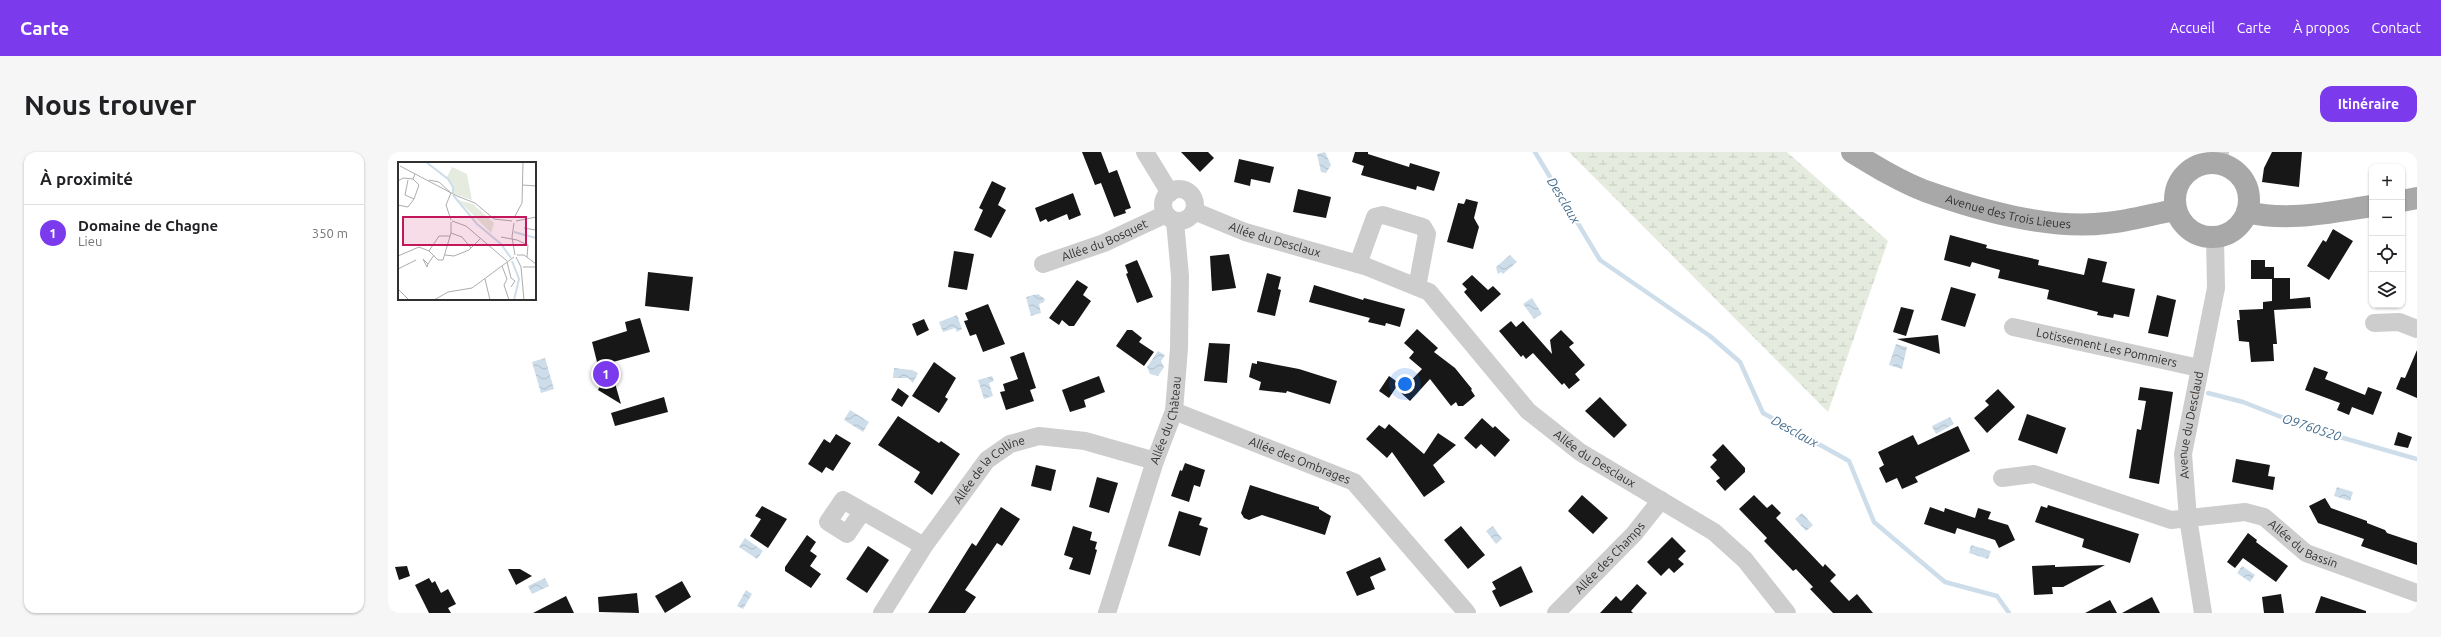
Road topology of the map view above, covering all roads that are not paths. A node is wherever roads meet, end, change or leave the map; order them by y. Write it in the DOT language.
graph roads {
  1 [pos="1145,152"];
  2 [pos="1852,152"];
  3 [pos="2220,158"];
  4 [pos="1170,193"];
  5 [pos="2417,198"];
  6 [pos="2405,200"];
  7 [pos="2369,206"];
  8 [pos="2175,210"];
  9 [pos="1194,211"];
  10 [pos="2247,212"];
  11 [pos="1171,218"];
  12 [pos="2215,237"];
  13 [pos="1043,264"];
  14 [pos="1358,264"];
  15 [pos="1417,287"];
  16 [pos="2374,323"];
  17 [pos="2013,327"];
  18 [pos="2417,329"];
  19 [pos="2199,368"];
  20 [pos="1174,411"];
  21 [pos="1155,461"];
  22 [pos="2002,478"];
  23 [pos="1661,500"];
  24 [pos="862,512"];
  25 [pos="2188,518"];
  26 [pos="924,546"];
  27 [pos="2417,593"];
  28 [pos="882,613"];
  29 [pos="1107,613"];
  30 [pos="1467,613"];
  31 [pos="1556,613"];
  32 [pos="1787,613"];
  33 [pos="2203,613"];
  1 -- 4 [label="street"];
  2 -- 8 [label="main road, Avenue des Trois Lieues"];
  3 -- 8 [label="main road"];
  3 -- 10 [label="main road"];
  4 -- 9 [label="street"];
  4 -- 11 [label="street"];
  5 -- 6 [label="main road"];
  7 -- 10 [label="main road"];
  8 -- 12 [label="main road"];
  9 -- 11 [label="street"];
  9 -- 14 [label="street, Allée du Desclaux"];
  10 -- 12 [label="main road"];
  11 -- 13 [label="street, Allée du Bosquet"];
  11 -- 20 [label="street, Allée du Château"];
  12 -- 19 [label="street, Avenue du Desclaud"];
  14 -- 15 [label="street, Allée du Desclaux"];
  14 -- 15 [label="street"];
  15 -- 23 [label="street, Allée du Desclaux"];
  16 -- 18 [label="street"];
  17 -- 19 [label="street, Lotissement Les Pommiers"];
  19 -- 25 [label="street, Avenue du Desclaud"];
  20 -- 21 [label="street, Allée du Château"];
  20 -- 30 [label="street, Allée des Ombrages"];
  21 -- 26 [label="street, Allée de la Colline"];
  21 -- 29 [label="street, Allée du Château"];
  22 -- 25 [label="street, Allée du Bassin"];
  23 -- 31 [label="street, Allée des Champs"];
  23 -- 32 [label="street, Allée du Desclaux"];
  24 -- 26 [label="street"];
  25 -- 27 [label="street, Allée du Bassin"];
  25 -- 33 [label="street, Avenue du Desclaud"];
  26 -- 28 [label="street, Allée de la Colline"];
}
